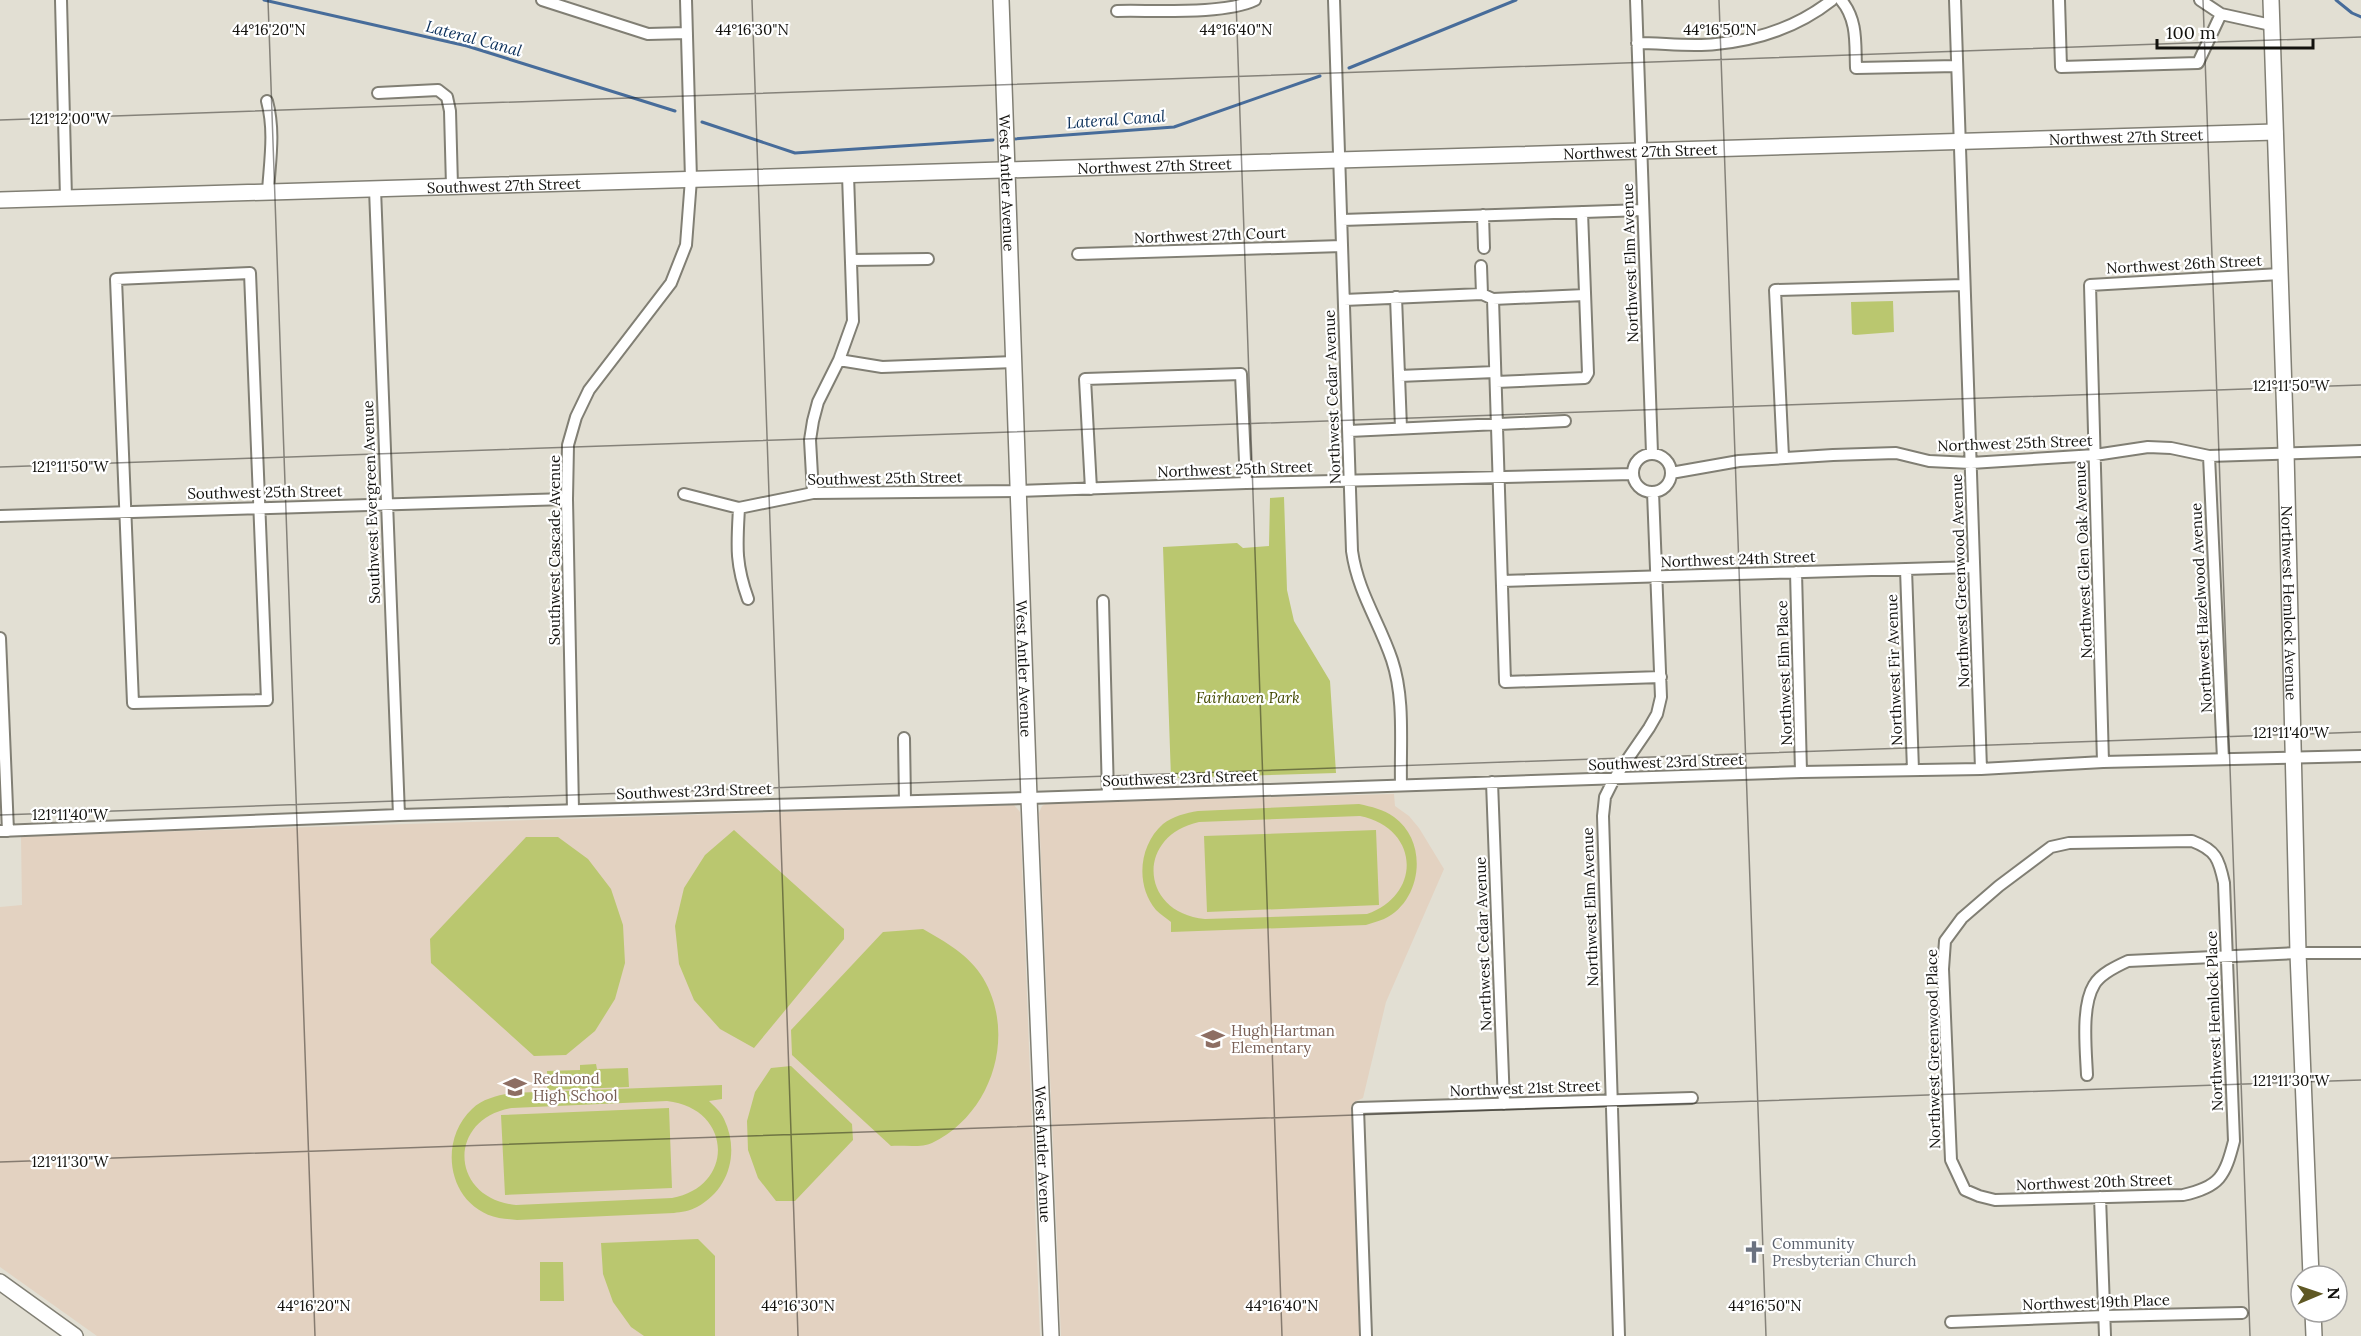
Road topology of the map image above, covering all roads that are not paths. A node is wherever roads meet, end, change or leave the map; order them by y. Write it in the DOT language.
graph roads {
  1 [pos="61,0"];
  2 [pos="542,0"];
  3 [pos="686,0"];
  4 [pos="1001,0"];
  5 [pos="1255,0"];
  6 [pos="1334,0"];
  7 [pos="1636,0"];
  8 [pos="1832,0"];
  9 [pos="1841,0"];
  10 [pos="1955,0"];
  11 [pos="2059,0"];
  12 [pos="2200,0"];
  13 [pos="2271,0"];
  14 [pos="556,2"];
  15 [pos="1117,11"];
  16 [pos="2221,14"];
  17 [pos="2271,25"];
  18 [pos="687,33"];
  19 [pos="1637,43"];
  20 [pos="1957,66"];
  21 [pos="378,93"];
  22 [pos="267,100"];
  23 [pos="2275,132"];
  24 [pos="1959,141"];
  25 [pos="1641,151"];
  26 [pos="1341,160"];
  27 [pos="1007,170"];
  28 [pos="848,175"];
  29 [pos="691,179"];
  30 [pos="452,186"];
  31 [pos="375,189"];
  32 [pos="268,191"];
  33 [pos="66,198"];
  34 [pos="0,200"];
  35 [pos="1643,210"];
  36 [pos="1582,212"];
  37 [pos="1483,215"];
  38 [pos="1342,220"];
  39 [pos="1342,246"];
  40 [pos="1484,248"];
  41 [pos="1078,254"];
  42 [pos="928,259"];
  43 [pos="851,260"];
  44 [pos="1481,266"];
  45 [pos="2280,274"];
  46 [pos="1964,285"];
  47 [pos="2090,285"];
  48 [pos="1482,294"];
  49 [pos="1585,295"];
  50 [pos="1396,297"];
  51 [pos="1493,299"];
  52 [pos="1344,300"];
  53 [pos="839,360"];
  54 [pos="1014,362"];
  55 [pos="1399,376"];
  56 [pos="1496,377"];
  57 [pos="1565,421"];
  58 [pos="1497,423"];
  59 [pos="1401,428"];
  60 [pos="1349,431"];
  61 [pos="2361,451"];
  62 [pos="2286,452"];
  63 [pos="1652,453"];
  64 [pos="2095,455"];
  65 [pos="2209,456"];
  66 [pos="1783,457"];
  67 [pos="1971,463"];
  68 [pos="1671,473"];
  69 [pos="1633,474"];
  70 [pos="1499,477"];
  71 [pos="1350,480"];
  72 [pos="1246,483"];
  73 [pos="1091,489"];
  74 [pos="1018,491"];
  75 [pos="1653,492"];
  76 [pos="813,493"];
  77 [pos="684,494"];
  78 [pos="567,499"];
  79 [pos="386,504"];
  80 [pos="258,507"];
  81 [pos="739,508"];
  82 [pos="125,510"];
  83 [pos="0,516"];
  84 [pos="1974,567"];
  85 [pos="1906,569"];
  86 [pos="1796,573"];
  87 [pos="1657,576"];
  88 [pos="1502,581"];
  89 [pos="748,599"];
  90 [pos="1103,602"];
  91 [pos="0,638"];
  92 [pos="1661,677"];
  93 [pos="904,738"];
  94 [pos="2361,756"];
  95 [pos="2294,758"];
  96 [pos="2223,759"];
  97 [pos="2103,762"];
  98 [pos="1981,769"];
  99 [pos="1913,770"];
  100 [pos="1801,772"];
  101 [pos="1614,779"];
  102 [pos="1492,782"];
  103 [pos="1401,785"];
  104 [pos="1108,795"];
  105 [pos="1029,798"];
  106 [pos="905,801"];
  107 [pos="573,810"];
  108 [pos="399,815"];
  109 [pos="4,831"];
  110 [pos="2219,860"];
  111 [pos="2298,953"];
  112 [pos="2361,953"];
  113 [pos="2226,957"];
  114 [pos="2087,1075"];
  115 [pos="1692,1098"];
  116 [pos="1611,1101"];
  117 [pos="1504,1104"];
  118 [pos="2220,1178"];
  119 [pos="1965,1190"];
  120 [pos="2100,1197"];
  121 [pos="2311,1264"];
  122 [pos="0,1282"];
  123 [pos="2242,1313"];
  124 [pos="2104,1316"];
  125 [pos="1951,1322"];
  126 [pos="75,1336"];
  127 [pos="1051,1336"];
  128 [pos="1366,1336"];
  129 [pos="1619,1336"];
  130 [pos="2104,1336"];
  1 -- 33 [label="street"];
  2 -- 14 [label="street"];
  3 -- 18 [label="street, Southwest Cascade Avenue"];
  4 -- 27 [label="street, West Antler Avenue"];
  5 -- 15 [label="street"];
  6 -- 26 [label="street, Northwest Cedar Avenue"];
  7 -- 19 [label="street, Northwest Elm Avenue"];
  8 -- 19 [label="street"];
  9 -- 20 [label="street"];
  10 -- 20 [label="street, Northwest Greenwood Avenue"];
  11 -- 16 [label="street"];
  12 -- 16 [label="street"];
  13 -- 17 [label="street, Northwest Hemlock Avenue"];
  14 -- 18 [label="street"];
  16 -- 17 [label="street"];
  17 -- 23 [label="street, Northwest Hemlock Avenue"];
  18 -- 29 [label="street, Southwest Cascade Avenue"];
  19 -- 25 [label="street, Northwest Elm Avenue"];
  20 -- 24 [label="street, Northwest Greenwood Avenue"];
  21 -- 30 [label="street"];
  22 -- 32 [label="street"];
  23 -- 24 [label="street, Northwest 27th Street"];
  23 -- 45 [label="street, Northwest Hemlock Avenue"];
  24 -- 25 [label="street, Northwest 27th Street"];
  24 -- 46 [label="street, Northwest Greenwood Avenue"];
  25 -- 26 [label="street, Northwest 27th Street"];
  25 -- 35 [label="street, Northwest Elm Avenue"];
  26 -- 27 [label="street, Northwest 27th Street"];
  26 -- 38 [label="street, Northwest Cedar Avenue"];
  27 -- 28 [label="street, Southwest 27th Street"];
  27 -- 54 [label="street, West Antler Avenue"];
  28 -- 29 [label="street, Southwest 27th Street"];
  28 -- 43 [label="street"];
  29 -- 30 [label="street, Southwest 27th Street"];
  29 -- 78 [label="street, Southwest Cascade Avenue"];
  30 -- 31 [label="street, Southwest 27th Street"];
  31 -- 32 [label="street, Southwest 27th Street"];
  31 -- 79 [label="street, Southwest Evergreen Avenue"];
  32 -- 33 [label="street, Southwest 27th Street"];
  33 -- 34 [label="street, Southwest 27th Street"];
  35 -- 36 [label="street"];
  35 -- 63 [label="street, Northwest Elm Avenue"];
  36 -- 37 [label="street"];
  36 -- 49 [label="street"];
  37 -- 38 [label="street"];
  37 -- 40 [label="street"];
  38 -- 39 [label="street, Northwest Cedar Avenue"];
  39 -- 41 [label="street, Northwest 27th Court"];
  39 -- 52 [label="street, Northwest Cedar Avenue"];
  42 -- 43 [label="street"];
  43 -- 53 [label="street"];
  44 -- 48 [label="street"];
  45 -- 47 [label="street, Northwest 26th Street"];
  45 -- 62 [label="street, Northwest Hemlock Avenue"];
  46 -- 66 [label="street"];
  46 -- 67 [label="street, Northwest Greenwood Avenue"];
  47 -- 64 [label="street, Northwest Glen Oak Avenue"];
  48 -- 50 [label="street"];
  48 -- 51 [label="street"];
  49 -- 51 [label="street"];
  49 -- 56 [label="street"];
  50 -- 52 [label="street"];
  50 -- 55 [label="street"];
  51 -- 56 [label="street"];
  52 -- 60 [label="street, Northwest Cedar Avenue"];
  53 -- 54 [label="street"];
  53 -- 76 [label="street"];
  54 -- 74 [label="street, West Antler Avenue"];
  55 -- 56 [label="street"];
  55 -- 59 [label="street"];
  56 -- 58 [label="street"];
  57 -- 58 [label="street"];
  58 -- 59 [label="street"];
  58 -- 70 [label="street"];
  59 -- 60 [label="street"];
  60 -- 71 [label="street, Northwest Cedar Avenue"];
  61 -- 62 [label="street, Northwest 25th Street"];
  62 -- 65 [label="street, Northwest 25th Street"];
  62 -- 95 [label="street, Northwest Hemlock Avenue"];
  63 -- 68 [label="street"];
  63 -- 69 [label="street"];
  64 -- 65 [label="street, Northwest 25th Street"];
  64 -- 67 [label="street, Northwest 25th Street"];
  64 -- 97 [label="street, Northwest Glen Oak Avenue"];
  65 -- 96 [label="street, Northwest Hazelwood Avenue"];
  66 -- 67 [label="street, Northwest 25th Street"];
  66 -- 68 [label="street, Northwest 25th Street"];
  67 -- 84 [label="street, Northwest Greenwood Avenue"];
  68 -- 75 [label="street"];
  69 -- 70 [label="street, Northwest 25th Street"];
  69 -- 75 [label="street"];
  70 -- 71 [label="street, Northwest 25th Street"];
  70 -- 88 [label="street"];
  71 -- 72 [label="street, Northwest 25th Street"];
  71 -- 103 [label="street, Northwest Cedar Avenue"];
  72 -- 73 [label="street, Northwest 25th Street"];
  72 -- 73 [label="street"];
  73 -- 74 [label="street, Northwest 25th Street"];
  74 -- 76 [label="street, Southwest 25th Street"];
  74 -- 105 [label="street, West Antler Avenue"];
  75 -- 87 [label="street, Northwest Elm Avenue"];
  76 -- 81 [label="street, Southwest 25th Street"];
  77 -- 81 [label="street, Southwest 25th Street"];
  78 -- 79 [label="street, Southwest 25th Street"];
  78 -- 107 [label="street, Southwest Cascade Avenue"];
  79 -- 80 [label="street, Southwest 25th Street"];
  79 -- 108 [label="street, Southwest Evergreen Avenue"];
  80 -- 82 [label="street, Southwest 25th Street"];
  80 -- 82 [label="street"];
  80 -- 82 [label="street"];
  81 -- 89 [label="street"];
  82 -- 83 [label="street, Southwest 25th Street"];
  84 -- 85 [label="street, Northwest 24th Street"];
  84 -- 98 [label="street, Northwest Greenwood Avenue"];
  85 -- 86 [label="street, Northwest 24th Street"];
  85 -- 99 [label="street, Northwest Fir Avenue"];
  86 -- 87 [label="street, Northwest 24th Street"];
  86 -- 100 [label="street, Northwest Elm Place"];
  87 -- 88 [label="street, Northwest 24th Street"];
  87 -- 92 [label="street, Northwest Elm Avenue"];
  88 -- 92 [label="street"];
  90 -- 104 [label="street"];
  91 -- 109 [label="street"];
  92 -- 101 [label="street, Northwest Elm Avenue"];
  93 -- 106 [label="street"];
  94 -- 95 [label="street, Southwest 23rd Street"];
  95 -- 96 [label="street, Southwest 23rd Street"];
  95 -- 111 [label="street, Northwest Hemlock Avenue"];
  96 -- 97 [label="street, Southwest 23rd Street"];
  97 -- 98 [label="street, Southwest 23rd Street"];
  98 -- 99 [label="street, Southwest 23rd Street"];
  99 -- 100 [label="street, Southwest 23rd Street"];
  100 -- 101 [label="street, Southwest 23rd Street"];
  101 -- 102 [label="street, Southwest 23rd Street"];
  101 -- 116 [label="street, Northwest Elm Avenue"];
  102 -- 103 [label="street, Southwest 23rd Street"];
  102 -- 117 [label="street, Northwest Cedar Avenue"];
  103 -- 104 [label="street, Southwest 23rd Street"];
  104 -- 105 [label="street, Southwest 23rd Street"];
  105 -- 106 [label="street, Southwest 23rd Street"];
  105 -- 127 [label="street, West Antler Avenue"];
  106 -- 107 [label="street, Southwest 23rd Street"];
  107 -- 108 [label="street, Southwest 23rd Street"];
  108 -- 109 [label="street, Southwest 23rd Street"];
  110 -- 113 [label="street, Northwest Hemlock Place"];
  110 -- 119 [label="street, Northwest Greenwood Place"];
  111 -- 112 [label="street"];
  111 -- 113 [label="street"];
  111 -- 121 [label="street, Northwest Hemlock Avenue"];
  113 -- 114 [label="street"];
  113 -- 118 [label="street, Northwest Hemlock Place"];
  115 -- 116 [label="street, Northwest 21st Street"];
  116 -- 117 [label="street, Northwest 21st Street"];
  116 -- 129 [label="street, Northwest Elm Avenue"];
  117 -- 128 [label="street, Northwest 21st Street"];
  118 -- 120 [label="street, Northwest 20th Street"];
  119 -- 120 [label="street, Northwest 20th Street"];
  120 -- 124 [label="street"];
  122 -- 126 [label="street"];
  123 -- 124 [label="street, Northwest 19th Place"];
  124 -- 125 [label="street, Northwest 19th Place"];
  124 -- 130 [label="street"];
}
